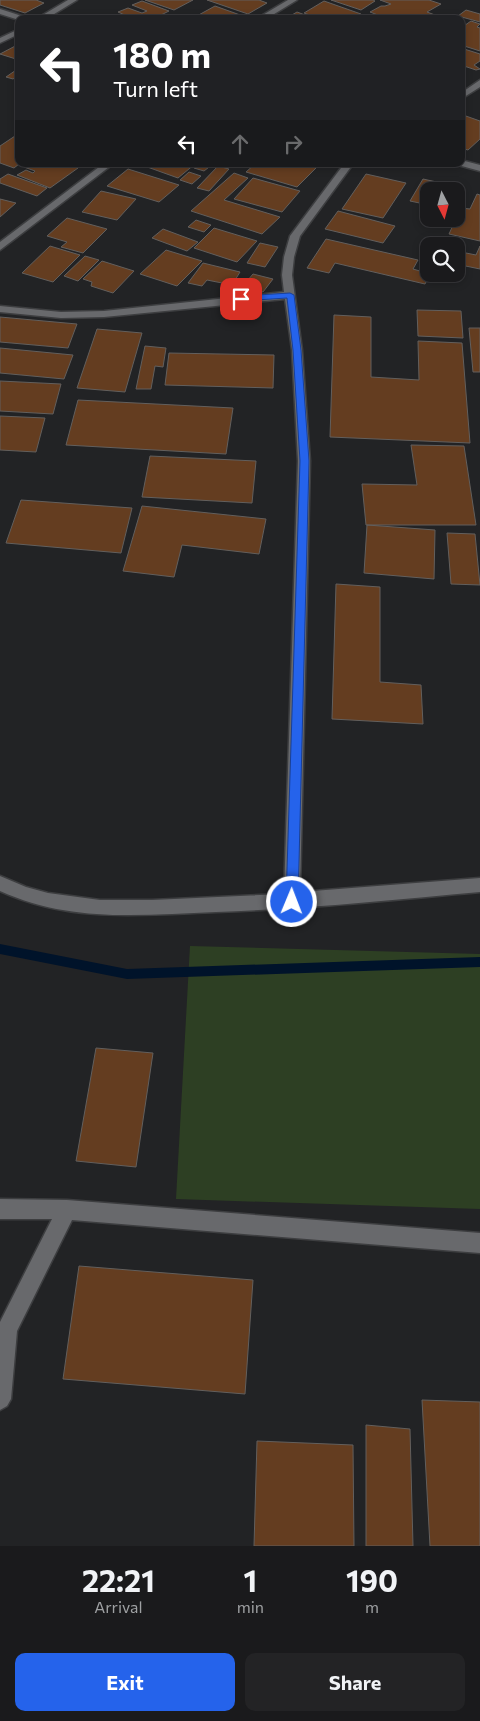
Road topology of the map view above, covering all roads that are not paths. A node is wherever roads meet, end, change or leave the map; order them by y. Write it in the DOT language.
graph roads {
  1 [pos="73,0"];
  2 [pos="293,0"];
  3 [pos="0,11"];
  4 [pos="47,15"];
  5 [pos="267,15"];
  6 [pos="15,16"];
  7 [pos="15,33"];
  8 [pos="0,41"];
  9 [pos="480,83"];
  10 [pos="465,94"];
  11 [pos="465,164"];
  12 [pos="104,167"];
  13 [pos="346,167"];
  14 [pos="480,168"];
  15 [pos="0,247"];
  16 [pos="290,295"];
  17 [pos="0,310"];
  18 [pos="0,883"];
  19 [pos="480,885"];
  20 [pos="292,902"];
  21 [pos="0,1209"];
  22 [pos="67,1210"];
  23 [pos="480,1243"];
  24 [pos="4,1326"];
  25 [pos="0,1399"];
  1 -- 4 [label="street"];
  2 -- 5 [label="street"];
  3 -- 6 [label="street"];
  7 -- 8 [label="street"];
  9 -- 10 [label="street"];
  11 -- 14 [label="street"];
  12 -- 15 [label="street"];
  13 -- 16 [label="street"];
  16 -- 17 [label="street"];
  16 -- 20 [label="street"];
  18 -- 20 [label="street"];
  19 -- 20 [label="street"];
  21 -- 22 [label="street"];
  22 -- 23 [label="street"];
  22 -- 24 [label="street"];
  24 -- 25 [label="street"];
}
